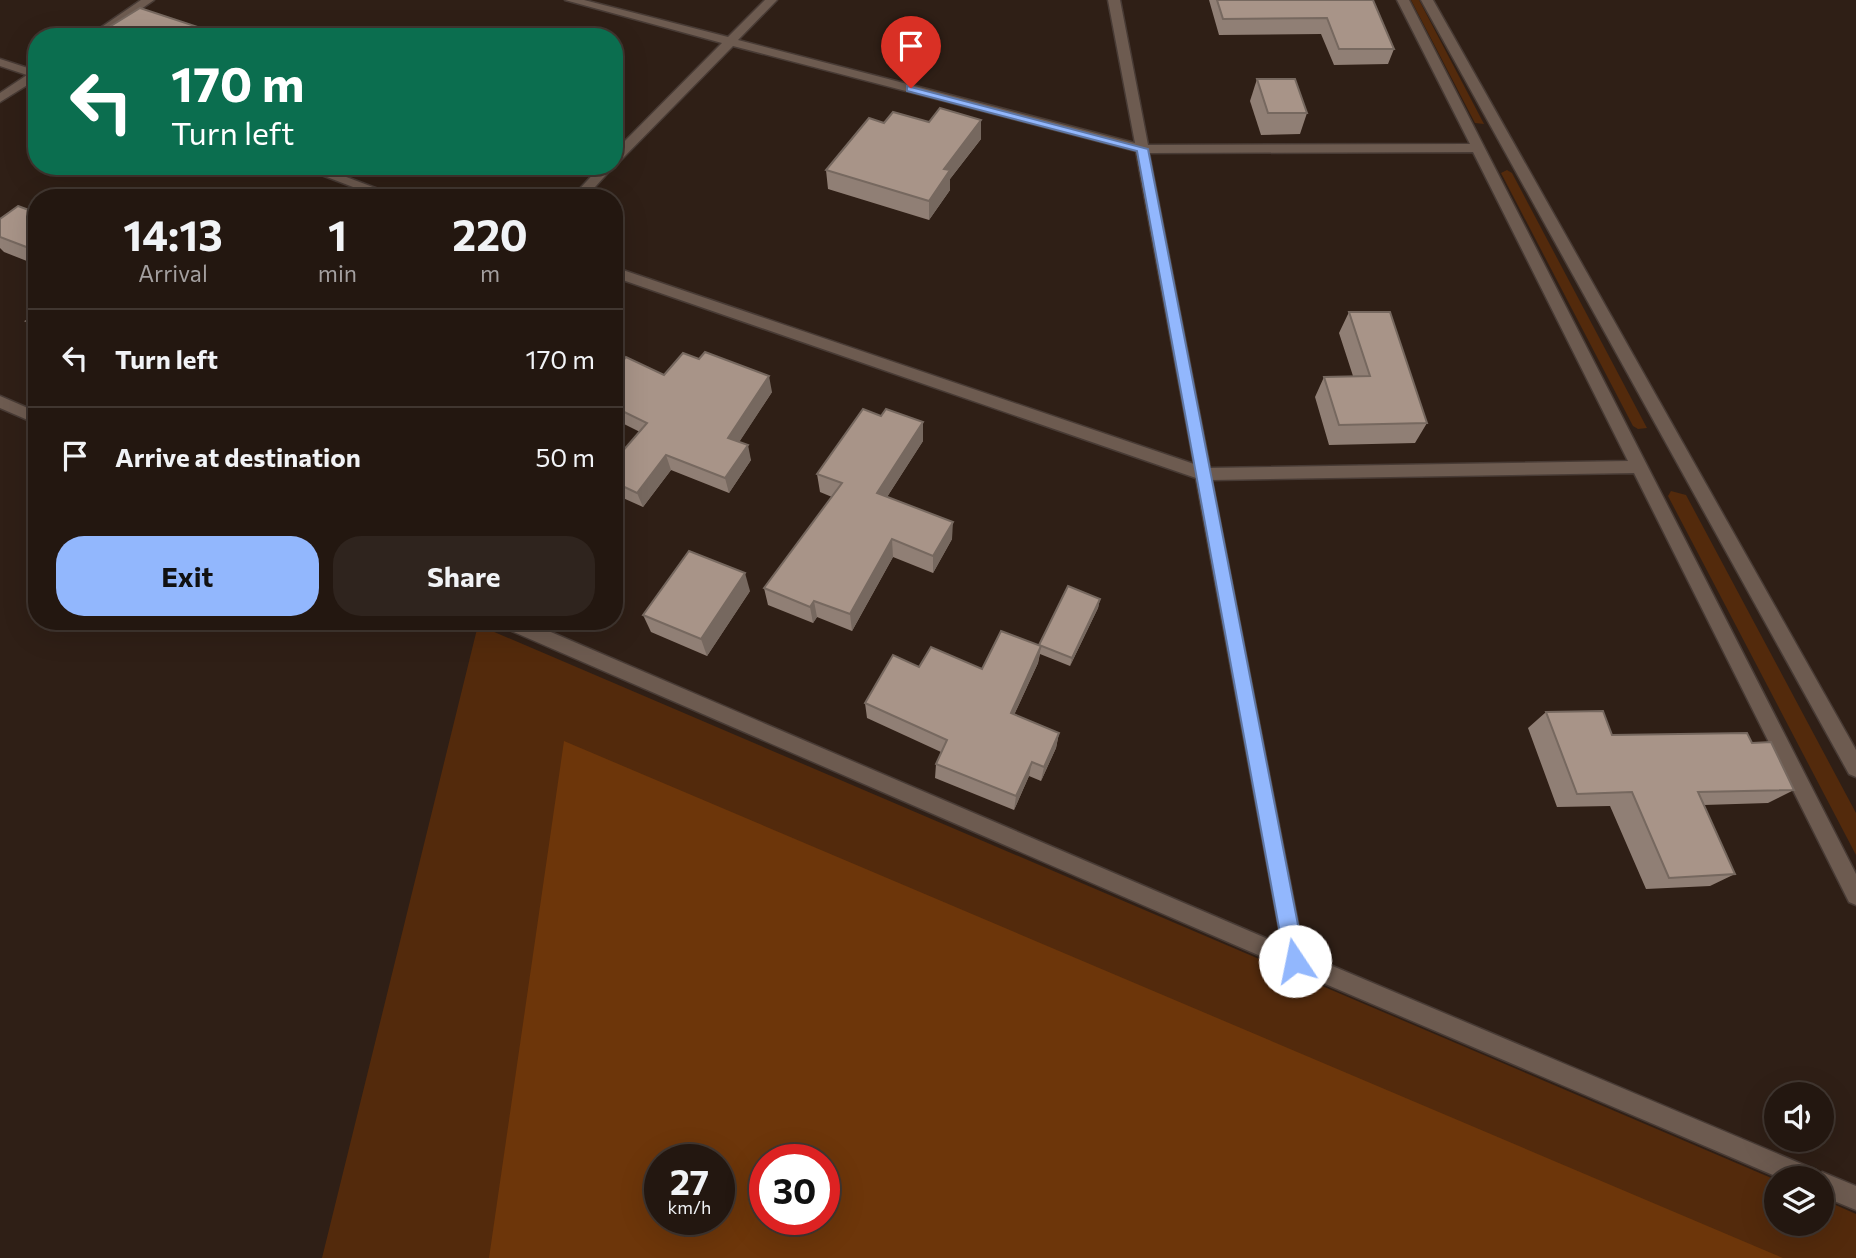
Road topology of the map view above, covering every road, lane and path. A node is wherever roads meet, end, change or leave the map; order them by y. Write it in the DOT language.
graph roads {
  1 [pos="148,0"];
  2 [pos="571,0"];
  3 [pos="771,0"];
  4 [pos="1115,0"];
  5 [pos="1402,0"];
  6 [pos="1427,0"];
  7 [pos="106,28"];
  8 [pos="730,41"];
  9 [pos="0,62"];
  10 [pos="28,71"];
  11 [pos="28,79"];
  12 [pos="0,98"];
  13 [pos="1478,148"];
  14 [pos="1142,149"];
  15 [pos="623,151"];
  16 [pos="330,175"];
  17 [pos="599,175"];
  18 [pos="370,189"];
  19 [pos="586,189"];
  20 [pos="623,275"];
  21 [pos="0,402"];
  22 [pos="28,414"];
  23 [pos="1639,467"];
  24 [pos="1204,474"];
  25 [pos="527,630"];
  26 [pos="1856,768"];
  27 [pos="1856,895"];
  28 [pos="1295,961"];
  29 [pos="1780,1166"];
  30 [pos="1834,1189"];
  31 [pos="1856,1198"];
  1 -- 7 [label="street"];
  2 -- 8 [label="street"];
  3 -- 8 [label="street"];
  4 -- 14 [label="street"];
  5 -- 13 [label="street"];
  6 -- 26 [label="street"];
  8 -- 14 [label="street"];
  8 -- 15 [label="street"];
  9 -- 10 [label="street"];
  11 -- 12 [label="street"];
  13 -- 14 [label="street"];
  13 -- 23 [label="street"];
  14 -- 24 [label="street"];
  16 -- 18 [label="street"];
  17 -- 19 [label="street"];
  20 -- 24 [label="street"];
  21 -- 22 [label="street"];
  23 -- 24 [label="street"];
  23 -- 27 [label="street"];
  24 -- 28 [label="street"];
  25 -- 28 [label="street"];
  28 -- 29 [label="street"];
  30 -- 31 [label="street"];
}
